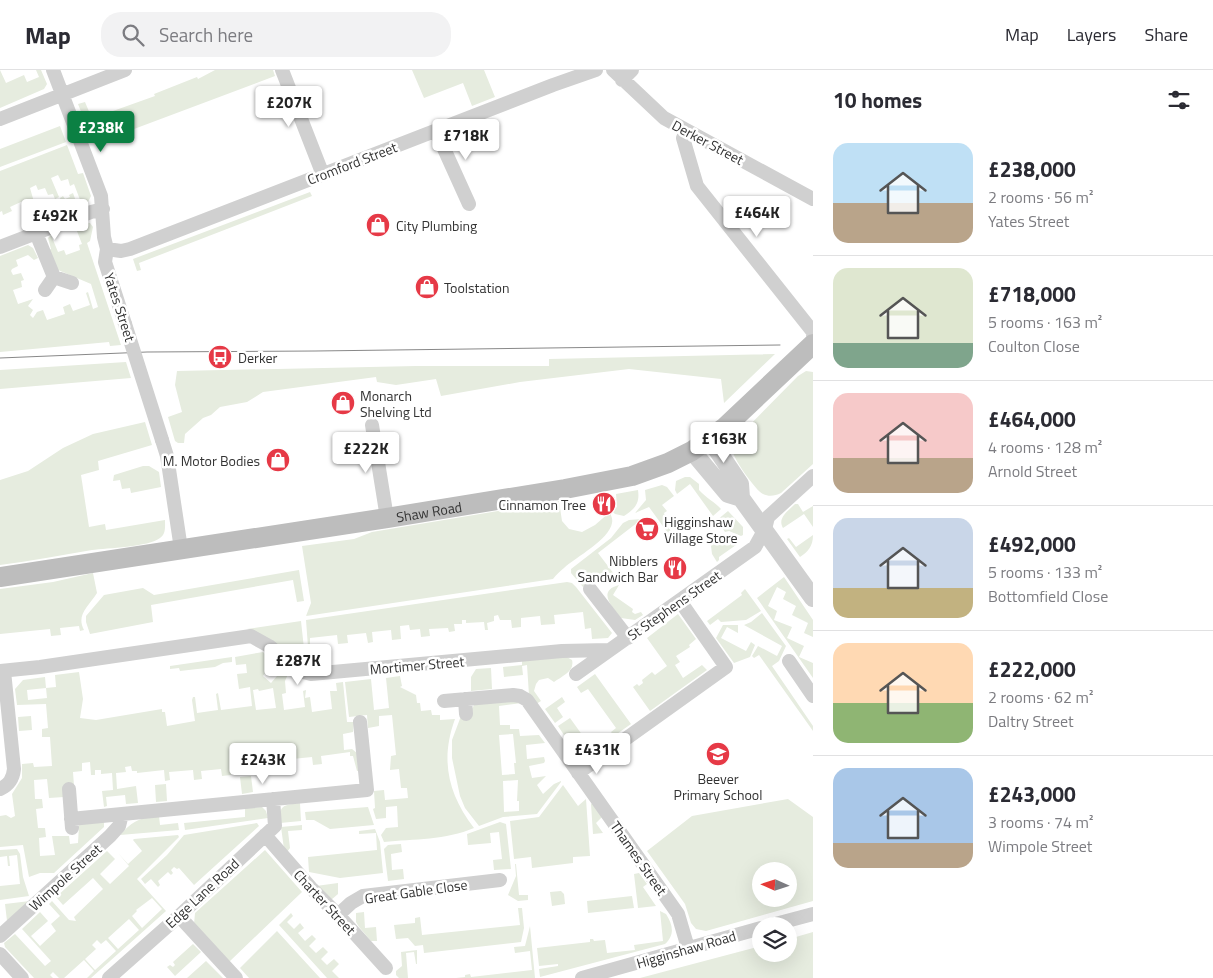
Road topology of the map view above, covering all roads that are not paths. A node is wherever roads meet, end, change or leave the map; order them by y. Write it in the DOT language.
graph roads {
  1 [pos="53,70"];
  2 [pos="124,70"];
  3 [pos="282,70"];
  4 [pos="596,70"];
  5 [pos="632,70"];
  6 [pos="617,75"];
  7 [pos="62,95"];
  8 [pos="0,119"];
  9 [pos="436,130"];
  10 [pos="687,131"];
  11 [pos="323,175"];
  12 [pos="813,199"];
  13 [pos="469,204"];
  14 [pos="103,210"];
  15 [pos="36,234"];
  16 [pos="0,247"];
  17 [pos="107,249"];
  18 [pos="54,277"];
  19 [pos="72,283"];
  20 [pos="45,290"];
  21 [pos="813,335"];
  22 [pos="813,344"];
  23 [pos="372,425"];
  24 [pos="709,438"];
  25 [pos="692,451"];
  26 [pos="813,476"];
  27 [pos="741,498"];
  28 [pos="387,518"];
  29 [pos="765,529"];
  30 [pos="181,549"];
  31 [pos="0,577"];
  32 [pos="590,589"];
  33 [pos="813,598"];
  34 [pos="680,601"];
  35 [pos="628,638"];
  36 [pos="608,650"];
  37 [pos="789,661"];
  38 [pos="2,671"];
  39 [pos="576,674"];
  40 [pos="813,696"];
  41 [pos="465,699"];
  42 [pos="444,701"];
  43 [pos="466,714"];
  44 [pos="360,722"];
  45 [pos="578,773"];
  46 [pos="69,788"];
  47 [pos="0,789"];
  48 [pos="273,799"];
  49 [pos="122,814"];
  50 [pos="265,835"];
  51 [pos="500,880"];
  52 [pos="813,914"];
  53 [pos="338,915"];
  54 [pos="179,916"];
  55 [pos="797,918"];
  56 [pos="752,930"];
  57 [pos="0,936"];
  58 [pos="688,948"];
  59 [pos="0,954"];
  60 [pos="386,968"];
  61 [pos="22,978"];
  62 [pos="109,978"];
  63 [pos="236,978"];
  64 [pos="582,978"];
  1 -- 7 [label="street, Yates Street"];
  2 -- 7 [label="street"];
  3 -- 11 [label="street"];
  4 -- 9 [label="street, Cromford Street"];
  5 -- 6 [label="street"];
  6 -- 10 [label="street, Derker Street"];
  7 -- 8 [label="street"];
  7 -- 14 [label="street, Yates Street"];
  9 -- 11 [label="street, Cromford Street"];
  9 -- 13 [label="street"];
  10 -- 12 [label="street, Derker Street"];
  10 -- 21 [label="street"];
  11 -- 17 [label="street, Cromford Street"];
  14 -- 15 [label="street"];
  14 -- 17 [label="street, Yates Street"];
  15 -- 16 [label="street"];
  15 -- 18 [label="street"];
  17 -- 30 [label="street, Yates Street, bridge"];
  18 -- 19 [label="street"];
  18 -- 20 [label="street"];
  22 -- 24 [label="main road, Shaw Road"];
  23 -- 28 [label="street"];
  24 -- 25 [label="main road, Shaw Road"];
  24 -- 27 [label="street"];
  25 -- 27 [label="street"];
  25 -- 28 [label="main road, Shaw Road"];
  26 -- 29 [label="street, St Stephens Street"];
  27 -- 29 [label="street"];
  28 -- 30 [label="main road, Shaw Road"];
  29 -- 33 [label="street"];
  29 -- 34 [label="street, St Stephens Street"];
  30 -- 31 [label="main road, Shaw Road"];
  32 -- 35 [label="street"];
  34 -- 35 [label="street, St Stephens Street"];
  34 -- 45 [label="street"];
  35 -- 36 [label="street, St Stephens Street"];
  36 -- 38 [label="street, Mortimer Street"];
  36 -- 39 [label="street, St Stephens Street"];
  37 -- 40 [label="street"];
  38 -- 47 [label="street"];
  41 -- 42 [label="street, Thames Street"];
  41 -- 43 [label="street"];
  41 -- 45 [label="street, Thames Street"];
  44 -- 48 [label="street"];
  45 -- 58 [label="street, Thames Street"];
  46 -- 49 [label="street"];
  48 -- 49 [label="street"];
  48 -- 50 [label="street, Edge Lane Road"];
  49 -- 57 [label="street, Wimpole Street"];
  50 -- 53 [label="street, Charter Street"];
  50 -- 54 [label="street, Edge Lane Road"];
  51 -- 53 [label="street, Great Gable Close"];
  52 -- 55 [label="street"];
  53 -- 60 [label="street, Charter Street"];
  54 -- 62 [label="street, Edge Lane Road"];
  54 -- 63 [label="street"];
  56 -- 58 [label="street, Higginshaw Road"];
  58 -- 64 [label="street, Higginshaw Road"];
  59 -- 61 [label="street"];
}
